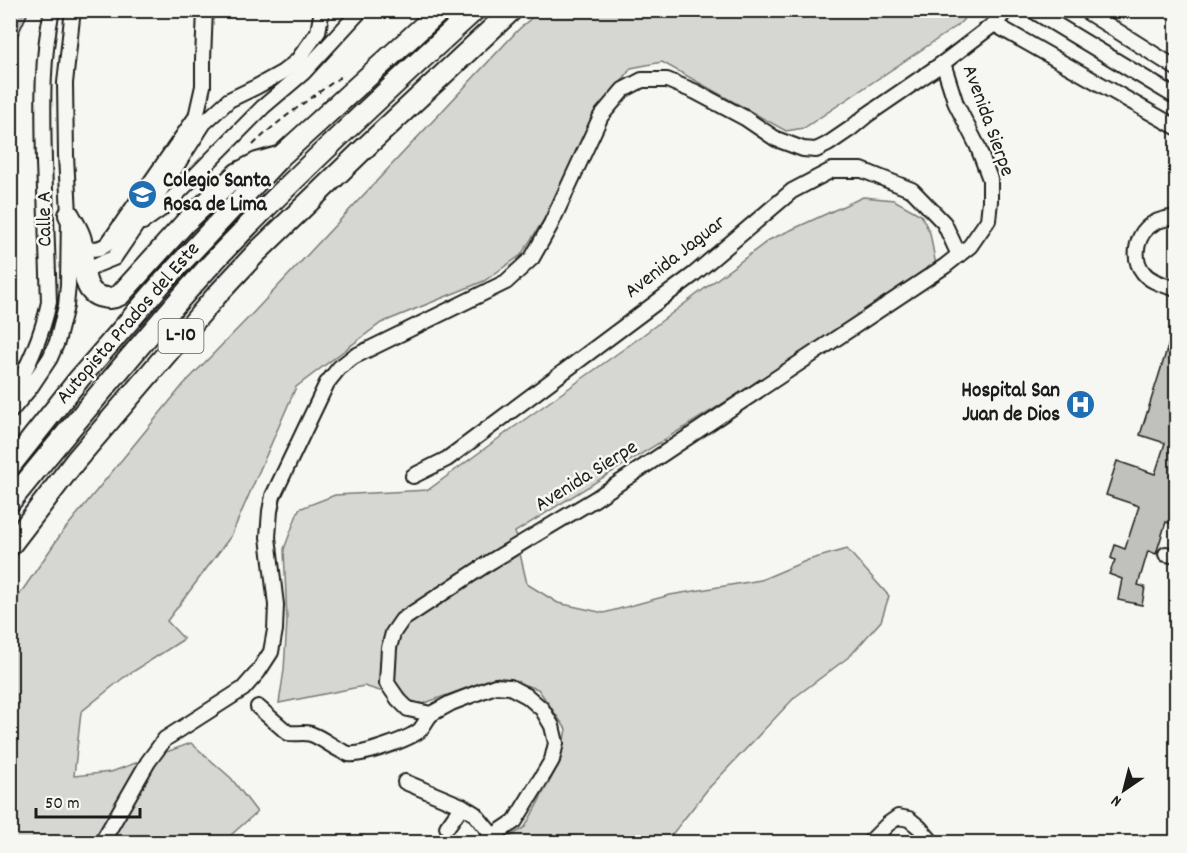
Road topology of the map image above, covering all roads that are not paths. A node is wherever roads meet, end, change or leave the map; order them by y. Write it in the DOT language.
graph roads {
  1 [pos="52,10"];
  2 [pos="74,10"];
  3 [pos="205,10"];
  4 [pos="322,10"];
  5 [pos="361,10"];
  6 [pos="441,10"];
  7 [pos="475,10"];
  8 [pos="512,10"];
  9 [pos="1007,10"];
  10 [pos="1032,10"];
  11 [pos="1084,10"];
  12 [pos="994,24"];
  13 [pos="943,63"];
  14 [pos="300,67"];
  15 [pos="1176,68"];
  16 [pos="1176,97"];
  17 [pos="1176,127"];
  18 [pos="281,156"];
  19 [pos="69,215"];
  20 [pos="1176,217"];
  21 [pos="134,229"];
  22 [pos="82,246"];
  23 [pos="959,255"];
  24 [pos="84,271"];
  25 [pos="1176,289"];
  26 [pos="10,400"];
  27 [pos="10,412"];
  28 [pos="10,466"];
  29 [pos="412,476"];
  30 [pos="10,502"];
  31 [pos="10,546"];
  32 [pos="258,707"];
  33 [pos="431,714"];
  34 [pos="405,782"];
  35 [pos="462,806"];
  36 [pos="447,827"];
  37 [pos="488,839"];
  38 [pos="102,843"];
  39 [pos="870,843"];
  40 [pos="932,843"];
  1 -- 26 [label="street, Calle A"];
  2 -- 19 [label="street, Calle A"];
  3 -- 22 [label="street"];
  4 -- 14 [label="street"];
  5 -- 14 [label="street"];
  6 -- 18 [label="highway"];
  7 -- 30 [label="highway, Autopista Prados del Este / L-10"];
  8 -- 31 [label="highway, L-10"];
  9 -- 12 [label="street"];
  10 -- 16 [label="street"];
  11 -- 15 [label="street"];
  12 -- 13 [label="street"];
  12 -- 17 [label="street"];
  13 -- 23 [label="street, Avenida Sierpe"];
  13 -- 38 [label="street"];
  14 -- 21 [label="street"];
  14 -- 21 [label="street"];
  18 -- 24 [label="highway"];
  18 -- 28 [label="highway"];
  19 -- 22 [label="highway"];
  19 -- 27 [label="street, Calle A"];
  20 -- 25 [label="street"];
  21 -- 24 [label="street"];
  22 -- 24 [label="highway"];
  23 -- 29 [label="street, Avenida Jaguar"];
  23 -- 33 [label="street, Avenida Sierpe"];
  32 -- 33 [label="street"];
  33 -- 37 [label="street"];
  34 -- 35 [label="street"];
  35 -- 36 [label="street"];
  35 -- 37 [label="street"];
  39 -- 40 [label="street"];
}
